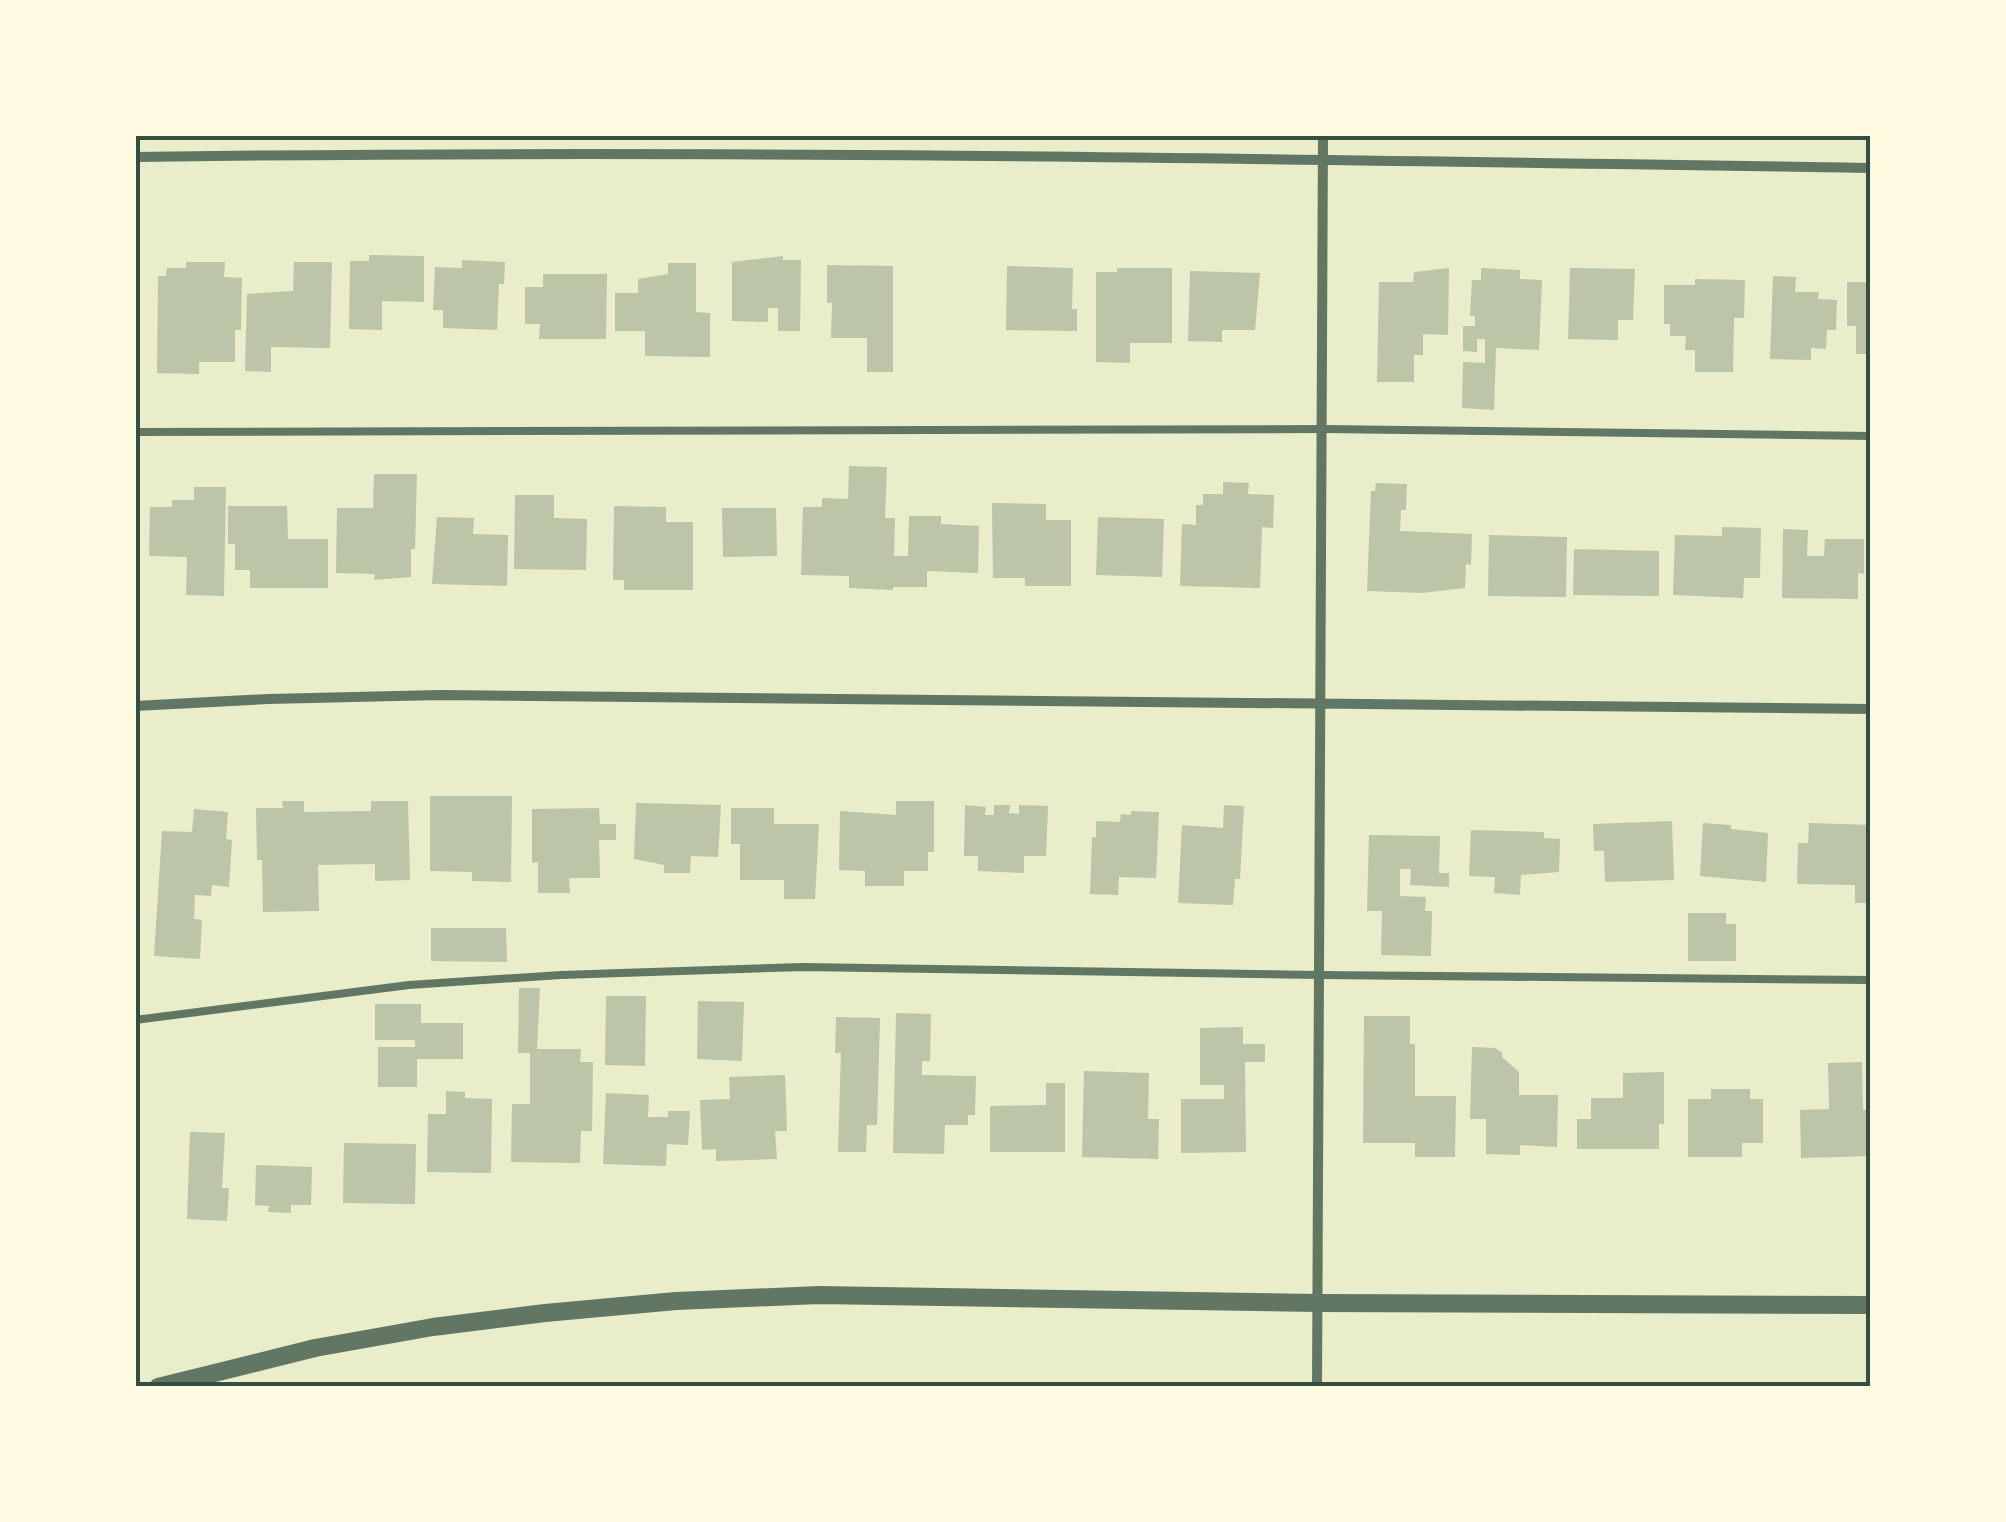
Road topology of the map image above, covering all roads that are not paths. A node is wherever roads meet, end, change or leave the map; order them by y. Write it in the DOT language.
graph roads {
  1 [pos="1323,135"];
  2 [pos="135,157"];
  3 [pos="1323,160"];
  4 [pos="1871,168"];
  5 [pos="1323,429"];
  6 [pos="135,432"];
  7 [pos="1871,436"];
  8 [pos="1322,704"];
  9 [pos="135,706"];
  10 [pos="1871,709"];
  11 [pos="1318,975"];
  12 [pos="1871,980"];
  13 [pos="135,1020"];
  14 [pos="1318,1302"];
  15 [pos="1871,1304"];
  16 [pos="158,1387"];
  17 [pos="1317,1387"];
  1 -- 3 [label="street"];
  2 -- 3 [label="street"];
  3 -- 4 [label="street"];
  3 -- 5 [label="street"];
  5 -- 6 [label="lane"];
  5 -- 7 [label="lane"];
  5 -- 8 [label="street"];
  8 -- 9 [label="street"];
  8 -- 10 [label="street"];
  8 -- 11 [label="street"];
  11 -- 12 [label="lane"];
  11 -- 13 [label="lane"];
  11 -- 14 [label="street"];
  14 -- 15 [label="street"];
  14 -- 16 [label="street"];
  14 -- 17 [label="street"];
}
